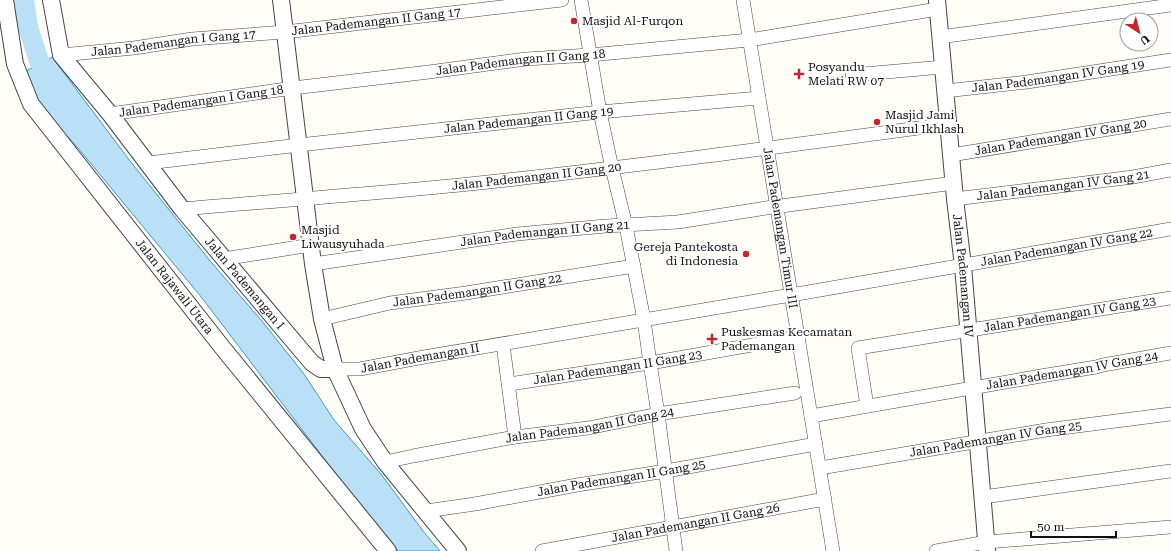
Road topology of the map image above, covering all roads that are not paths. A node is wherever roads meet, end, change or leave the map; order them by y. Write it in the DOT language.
graph roads {
  1 [pos="5,0"];
  2 [pos="54,0"];
  3 [pos="281,0"];
  4 [pos="562,0"];
  5 [pos="582,0"];
  6 [pos="742,0"];
  7 [pos="937,5"];
  8 [pos="1171,5"];
  9 [pos="285,32"];
  10 [pos="940,37"];
  11 [pos="749,40"];
  12 [pos="61,55"];
  13 [pos="590,55"];
  14 [pos="1171,60"];
  15 [pos="943,67"];
  16 [pos="852,75"];
  17 [pos="293,88"];
  18 [pos="945,91"];
  19 [pos="759,98"];
  20 [pos="600,112"];
  21 [pos="110,114"];
  22 [pos="1171,119"];
  23 [pos="948,124"];
  24 [pos="299,145"];
  25 [pos="767,149"];
  26 [pos="950,155"];
  27 [pos="148,163"];
  28 [pos="612,168"];
  29 [pos="1171,170"];
  30 [pos="954,183"];
  31 [pos="305,199"];
  32 [pos="955,200"];
  33 [pos="777,207"];
  34 [pos="182,209"];
  35 [pos="626,226"];
  36 [pos="1171,229"];
  37 [pos="311,245"];
  38 [pos="223,259"];
  39 [pos="313,264"];
  40 [pos="634,266"];
  41 [pos="963,266"];
  42 [pos="791,295"];
  43 [pos="1171,298"];
  44 [pos="322,319"];
  45 [pos="644,320"];
  46 [pos="968,330"];
  47 [pos="798,337"];
  48 [pos="503,344"];
  49 [pos="1171,353"];
  50 [pos="650,363"];
  51 [pos="337,374"];
  52 [pos="509,384"];
  53 [pos="973,387"];
  54 [pos="795,393"];
  55 [pos="867,406"];
  56 [pos="658,414"];
  57 [pos="1171,414"];
  58 [pos="811,416"];
  59 [pos="515,437"];
  60 [pos="978,441"];
  61 [pos="816,444"];
  62 [pos="385,462"];
  63 [pos="820,468"];
  64 [pos="666,471"];
  65 [pos="1171,471"];
  66 [pos="983,497"];
  67 [pos="825,499"];
  68 [pos="426,511"];
  69 [pos="1171,526"];
  70 [pos="673,527"];
  71 [pos="987,546"];
  72 [pos="388,551"];
  73 [pos="458,551"];
  74 [pos="542,551"];
  75 [pos="676,551"];
  76 [pos="833,551"];
  77 [pos="936,551"];
  1 -- 72 [label="street, Jalan Rajawali Utara"];
  2 -- 12 [label="street, Jalan Pademangan I"];
  3 -- 9 [label="street"];
  4 -- 9 [label="street, Jalan Pademangan II Gang 17"];
  5 -- 13 [label="street"];
  6 -- 11 [label="street, Jalan Pademangan Timur III"];
  7 -- 10 [label="street, Jalan Pademangan IV"];
  7 -- 11 [label="street, Jalan Pademangan II Gang 18"];
  8 -- 10 [label="street"];
  9 -- 12 [label="street, Jalan Pademangan I Gang 17"];
  9 -- 17 [label="street"];
  10 -- 15 [label="street, Jalan Pademangan IV"];
  11 -- 13 [label="street, Jalan Pademangan II Gang 18"];
  11 -- 19 [label="street, Jalan Pademangan Timur III"];
  12 -- 21 [label="street, Jalan Pademangan I"];
  13 -- 17 [label="street, Jalan Pademangan II Gang 18"];
  13 -- 20 [label="street"];
  14 -- 18 [label="street, Jalan Pademangan IV Gang 19"];
  15 -- 16 [label="street"];
  15 -- 18 [label="street, Jalan Pademangan IV"];
  17 -- 21 [label="street, Jalan Pademangan I Gang 18"];
  17 -- 24 [label="street"];
  18 -- 23 [label="street, Jalan Pademangan IV"];
  19 -- 20 [label="street, Jalan Pademangan II Gang 19"];
  19 -- 25 [label="street, Jalan Pademangan Timur III"];
  20 -- 24 [label="street, Jalan Pademangan II Gang 19"];
  20 -- 28 [label="street"];
  21 -- 27 [label="street, Jalan Pademangan I"];
  22 -- 26 [label="street, Jalan Pademangan IV Gang 20"];
  23 -- 25 [label="street, Jalan Pademangan II Gang 20"];
  23 -- 26 [label="street, Jalan Pademangan IV"];
  24 -- 27 [label="street, Jalan Pademangan II Gang 19"];
  24 -- 31 [label="street"];
  25 -- 28 [label="street, Jalan Pademangan II Gang 20"];
  25 -- 33 [label="street, Jalan Pademangan Timur III"];
  26 -- 30 [label="street, Jalan Pademangan IV"];
  27 -- 34 [label="street, Jalan Pademangan I"];
  28 -- 31 [label="street, Jalan Pademangan II Gang 20"];
  28 -- 35 [label="street"];
  29 -- 32 [label="street, Jalan Pademangan IV Gang 21"];
  30 -- 32 [label="street, Jalan Pademangan IV"];
  30 -- 33 [label="street, Jalan Pademangan II Gang 21"];
  31 -- 34 [label="street, Jalan Pademangan II Gang 20"];
  31 -- 37 [label="street"];
  32 -- 41 [label="street, Jalan Pademangan IV"];
  33 -- 35 [label="street, Jalan Pademangan II Gang 21"];
  33 -- 42 [label="street, Jalan Pademangan Timur III"];
  34 -- 38 [label="street, Jalan Pademangan I"];
  35 -- 39 [label="street, Jalan Pademangan II Gang 21"];
  35 -- 40 [label="street"];
  36 -- 41 [label="street, Jalan Pademangan IV Gang 22"];
  37 -- 38 [label="street"];
  37 -- 39 [label="street"];
  38 -- 51 [label="street, Jalan Pademangan I"];
  39 -- 44 [label="street"];
  40 -- 44 [label="street, Jalan Pademangan II Gang 22"];
  40 -- 45 [label="street"];
  41 -- 42 [label="street, Jalan Pademangan IV Gang 22"];
  41 -- 46 [label="street, Jalan Pademangan IV"];
  42 -- 45 [label="street"];
  42 -- 47 [label="street, Jalan Pademangan Timur III"];
  43 -- 46 [label="street, Jalan Pademangan IV Gang 23"];
  44 -- 51 [label="street"];
  45 -- 48 [label="street, Jalan Pademangan II"];
  45 -- 50 [label="street"];
  46 -- 53 [label="street, Jalan Pademangan IV"];
  46 -- 55 [label="street, Jalan Pademangan IV Gang 23"];
  47 -- 50 [label="street, Jalan Pademangan II Gang 23"];
  47 -- 58 [label="street, Jalan Pademangan Timur III"];
  48 -- 51 [label="street, Jalan Pademangan II"];
  48 -- 52 [label="street"];
  49 -- 53 [label="street, Jalan Pademangan IV Gang 24"];
  50 -- 52 [label="street, Jalan Pademangan II Gang 23"];
  50 -- 56 [label="street"];
  51 -- 62 [label="street"];
  52 -- 59 [label="street"];
  53 -- 55 [label="street, Jalan Pademangan IV Gang 24"];
  53 -- 60 [label="street, Jalan Pademangan IV"];
  54 -- 56 [label="street, Jalan Pademangan II Gang 24"];
  55 -- 58 [label="street, Jalan Pademangan IV Gang 24"];
  56 -- 59 [label="street, Jalan Pademangan II Gang 24"];
  56 -- 64 [label="street"];
  57 -- 60 [label="street, Jalan Pademangan IV Gang 25"];
  58 -- 61 [label="street, Jalan Pademangan Timur III"];
  59 -- 62 [label="street, Jalan Pademangan II Gang 24"];
  60 -- 63 [label="street, Jalan Pademangan IV Gang 25"];
  60 -- 66 [label="street, Jalan Pademangan IV"];
  61 -- 63 [label="street, Jalan Pademangan Timur III"];
  61 -- 64 [label="street, Jalan Pademangan II Gang 25"];
  62 -- 68 [label="street"];
  63 -- 67 [label="street, Jalan Pademangan Timur III"];
  64 -- 68 [label="street, Jalan Pademangan II Gang 25"];
  64 -- 70 [label="street"];
  65 -- 66 [label="street"];
  66 -- 71 [label="street, Jalan Pademangan IV"];
  67 -- 70 [label="street, Jalan Pademangan II Gang 26"];
  67 -- 76 [label="street, Jalan Pademangan Timur III"];
  68 -- 73 [label="street"];
  69 -- 71 [label="street"];
  70 -- 74 [label="street, Jalan Pademangan II Gang 26"];
  70 -- 75 [label="street"];
  71 -- 77 [label="street"];
}
